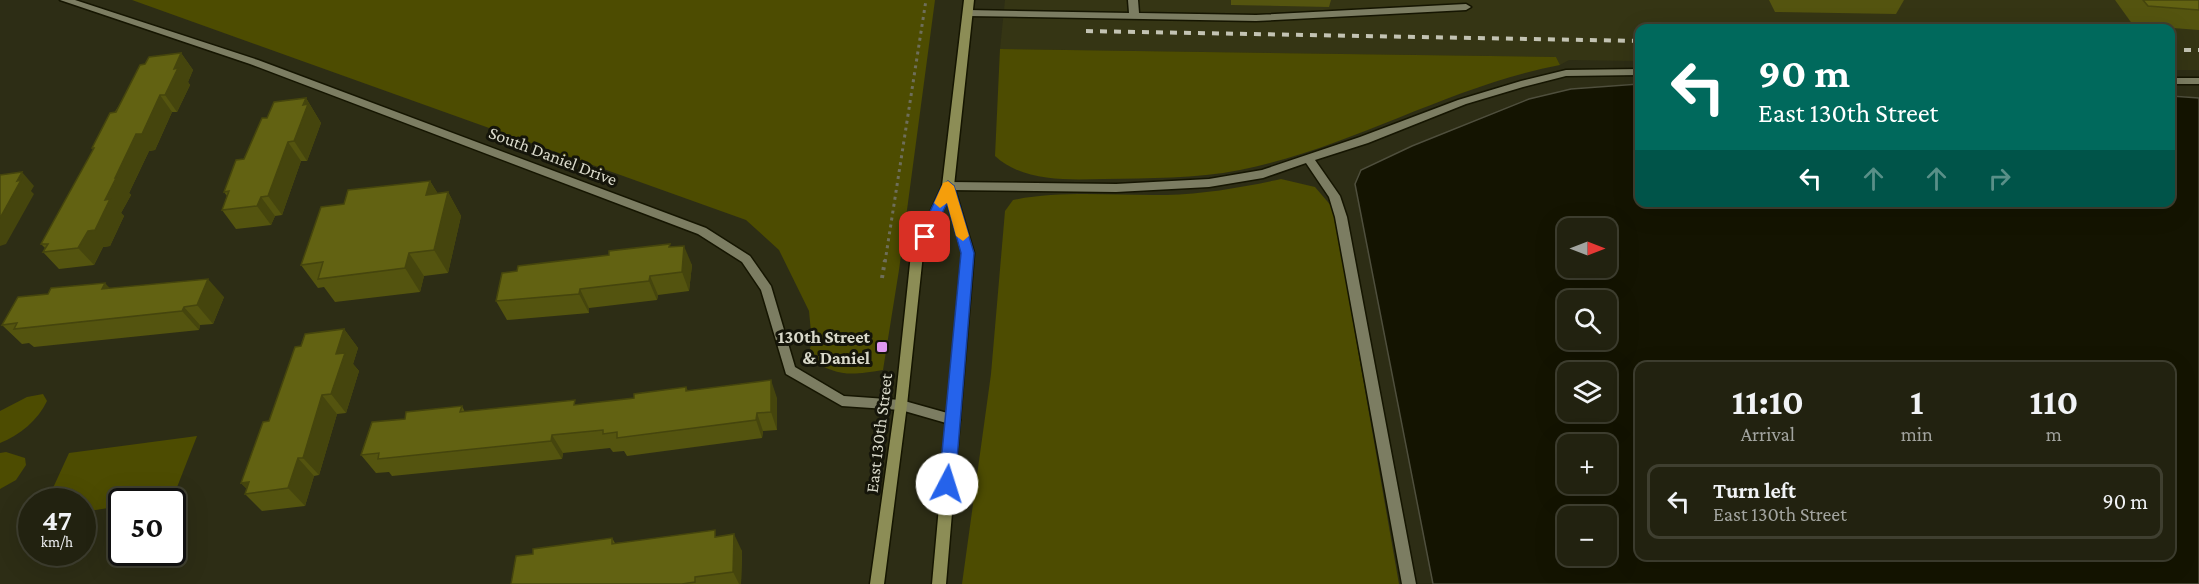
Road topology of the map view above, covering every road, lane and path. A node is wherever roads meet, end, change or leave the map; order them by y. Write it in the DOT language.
graph roads {
  1 [pos="64,0"];
  2 [pos="926,0"];
  3 [pos="969,0"];
  4 [pos="1133,0"];
  5 [pos="1466,8"];
  6 [pos="968,12"];
  7 [pos="1134,15"];
  8 [pos="1635,72"];
  9 [pos="2175,81"];
  10 [pos="2199,81"];
  11 [pos="1309,159"];
  12 [pos="948,186"];
  13 [pos="882,278"];
  14 [pos="901,405"];
  15 [pos="953,420"];
  16 [pos="877,584"];
  17 [pos="939,584"];
  18 [pos="1409,584"];
  1 -- 14 [label="street, South Daniel Drive"];
  2 -- 13 [label="path"];
  3 -- 6 [label="main road, East 130th Street"];
  4 -- 7 [label="street"];
  5 -- 7 [label="street"];
  6 -- 7 [label="street"];
  6 -- 12 [label="main road, East 130th Street"];
  8 -- 11 [label="street"];
  9 -- 10 [label="street"];
  11 -- 12 [label="street"];
  11 -- 18 [label="street"];
  12 -- 14 [label="main road, East 130th Street"];
  12 -- 15 [label="main road, East 130th Street"];
  14 -- 15 [label="street, South Daniel Drive"];
  14 -- 16 [label="main road, East 130th Street"];
  15 -- 17 [label="main road, East 130th Street"];
}
